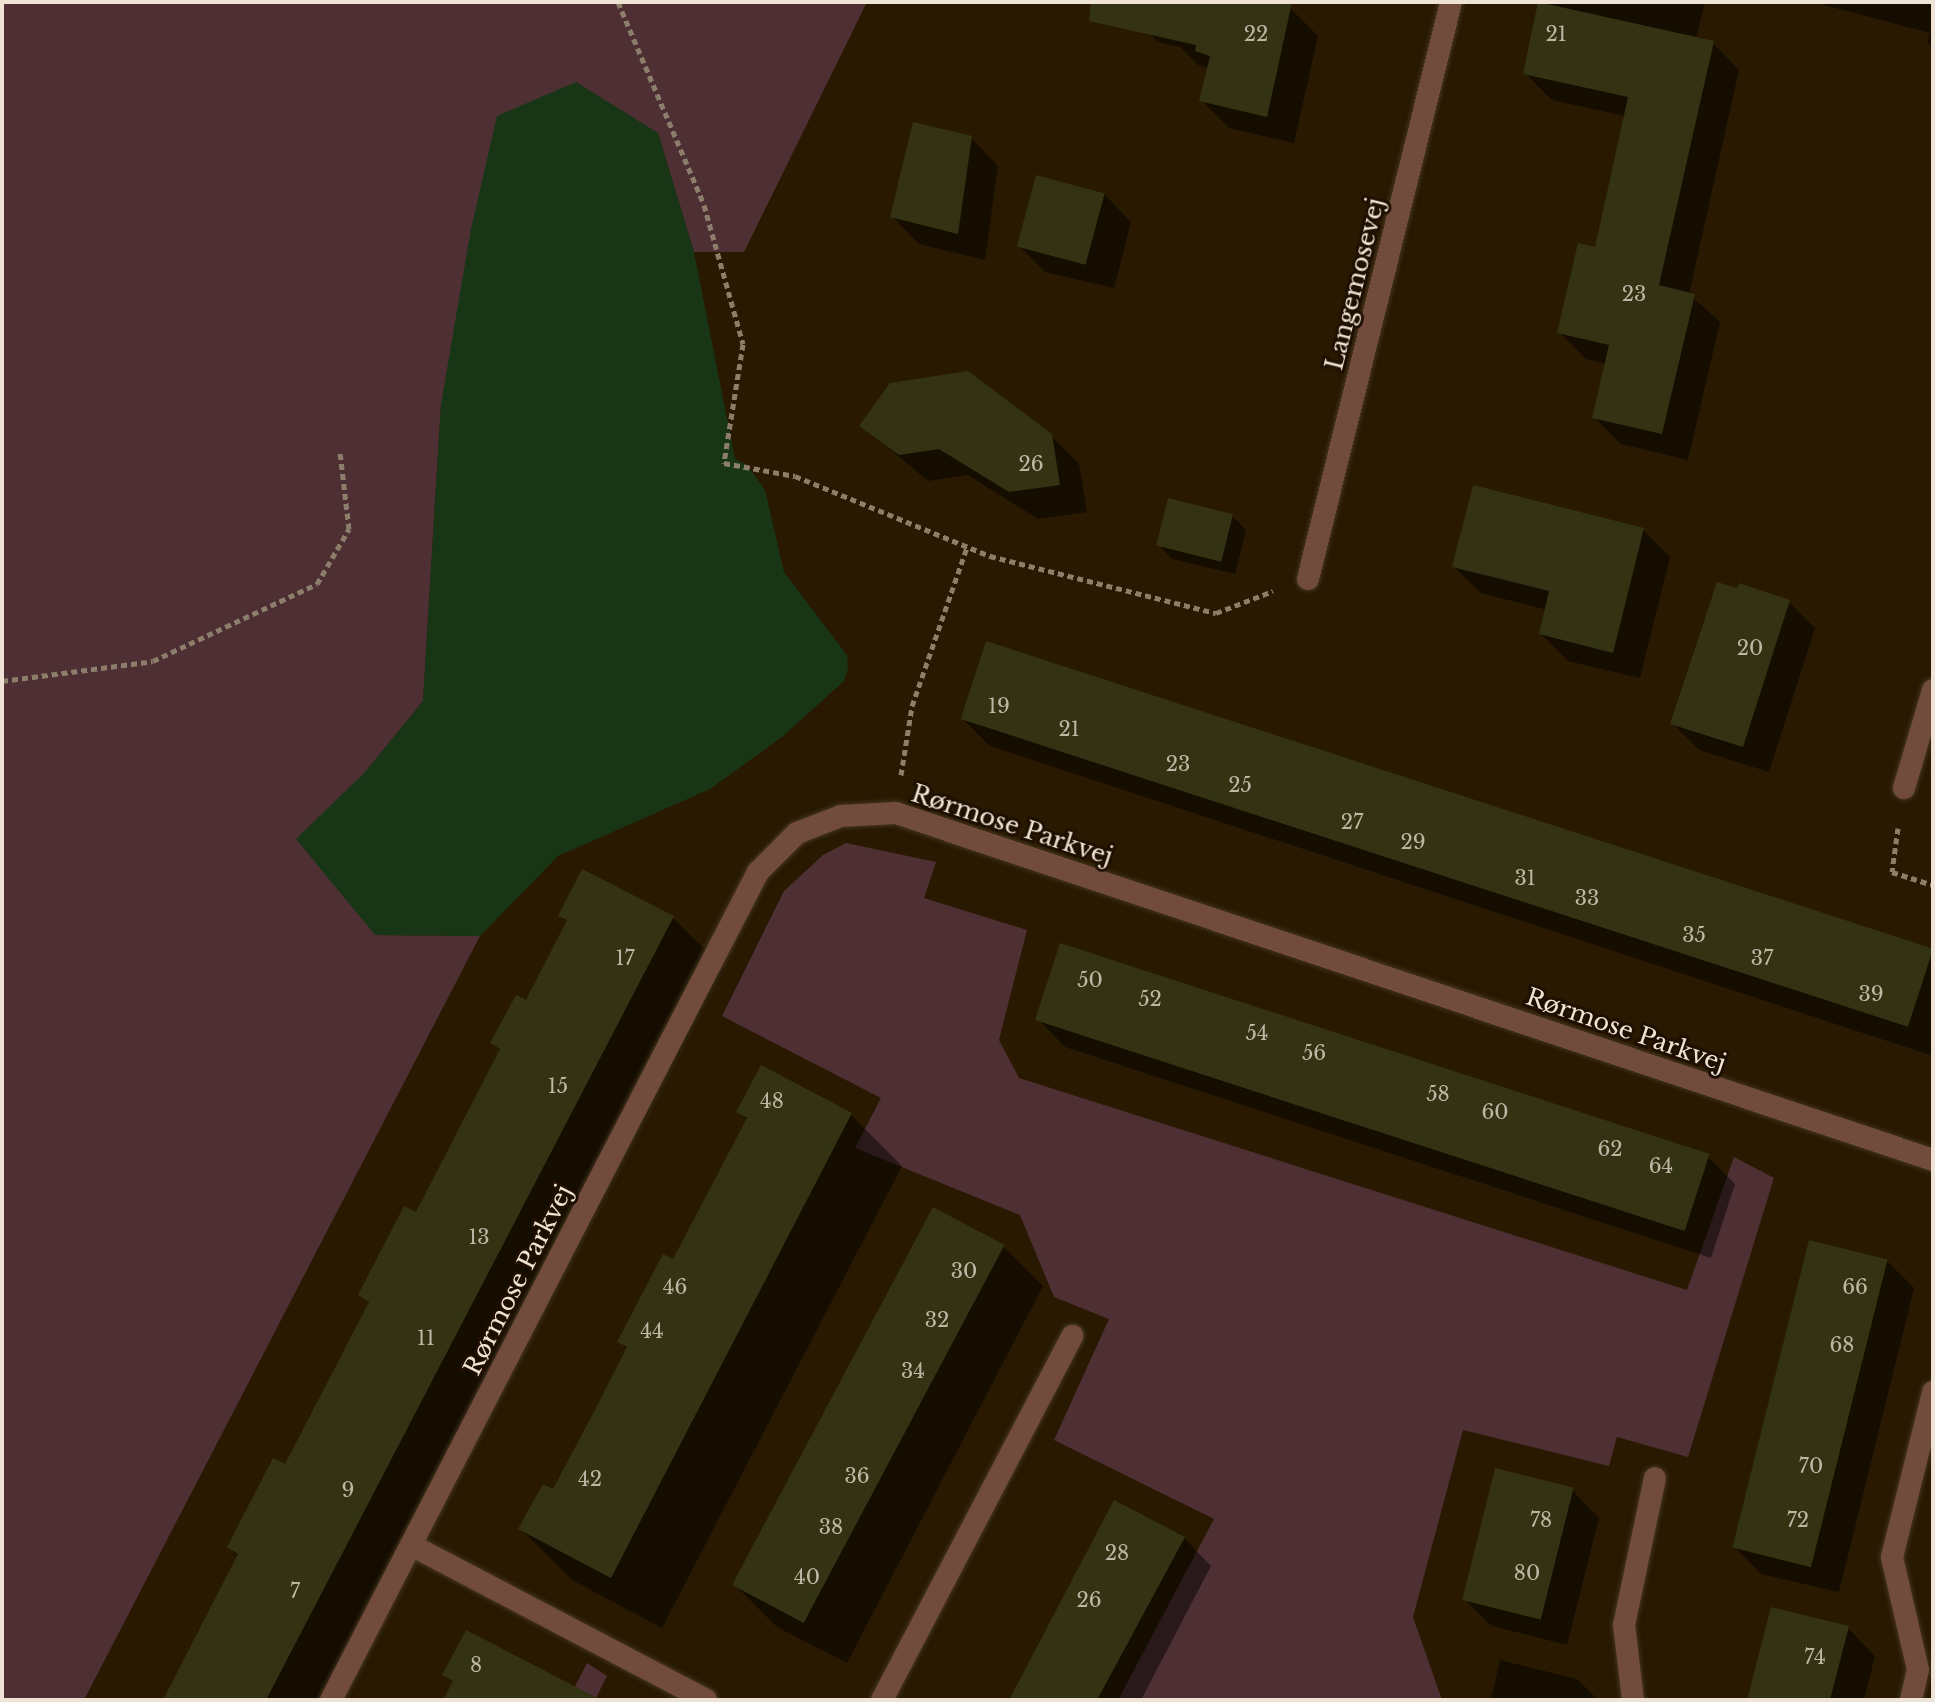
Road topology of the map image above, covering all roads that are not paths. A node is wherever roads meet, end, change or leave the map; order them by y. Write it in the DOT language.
graph roads {
  1 [pos="1451,2"];
  2 [pos="1308,579"];
  3 [pos="1933,690"];
  4 [pos="1904,788"];
  5 [pos="1933,1160"];
  6 [pos="1072,1336"];
  7 [pos="1933,1392"];
  8 [pos="1655,1478"];
  9 [pos="411,1545"];
  10 [pos="331,1700"];
  11 [pos="706,1700"];
  12 [pos="882,1700"];
  13 [pos="1633,1700"];
  14 [pos="1911,1700"];
  1 -- 2 [label="street, Langemosevej"];
  3 -- 4 [label="street"];
  5 -- 9 [label="street, Rørmose Parkvej"];
  6 -- 12 [label="street"];
  7 -- 14 [label="street"];
  8 -- 13 [label="street"];
  9 -- 10 [label="street, Rørmose Parkvej"];
  9 -- 11 [label="street"];
}
